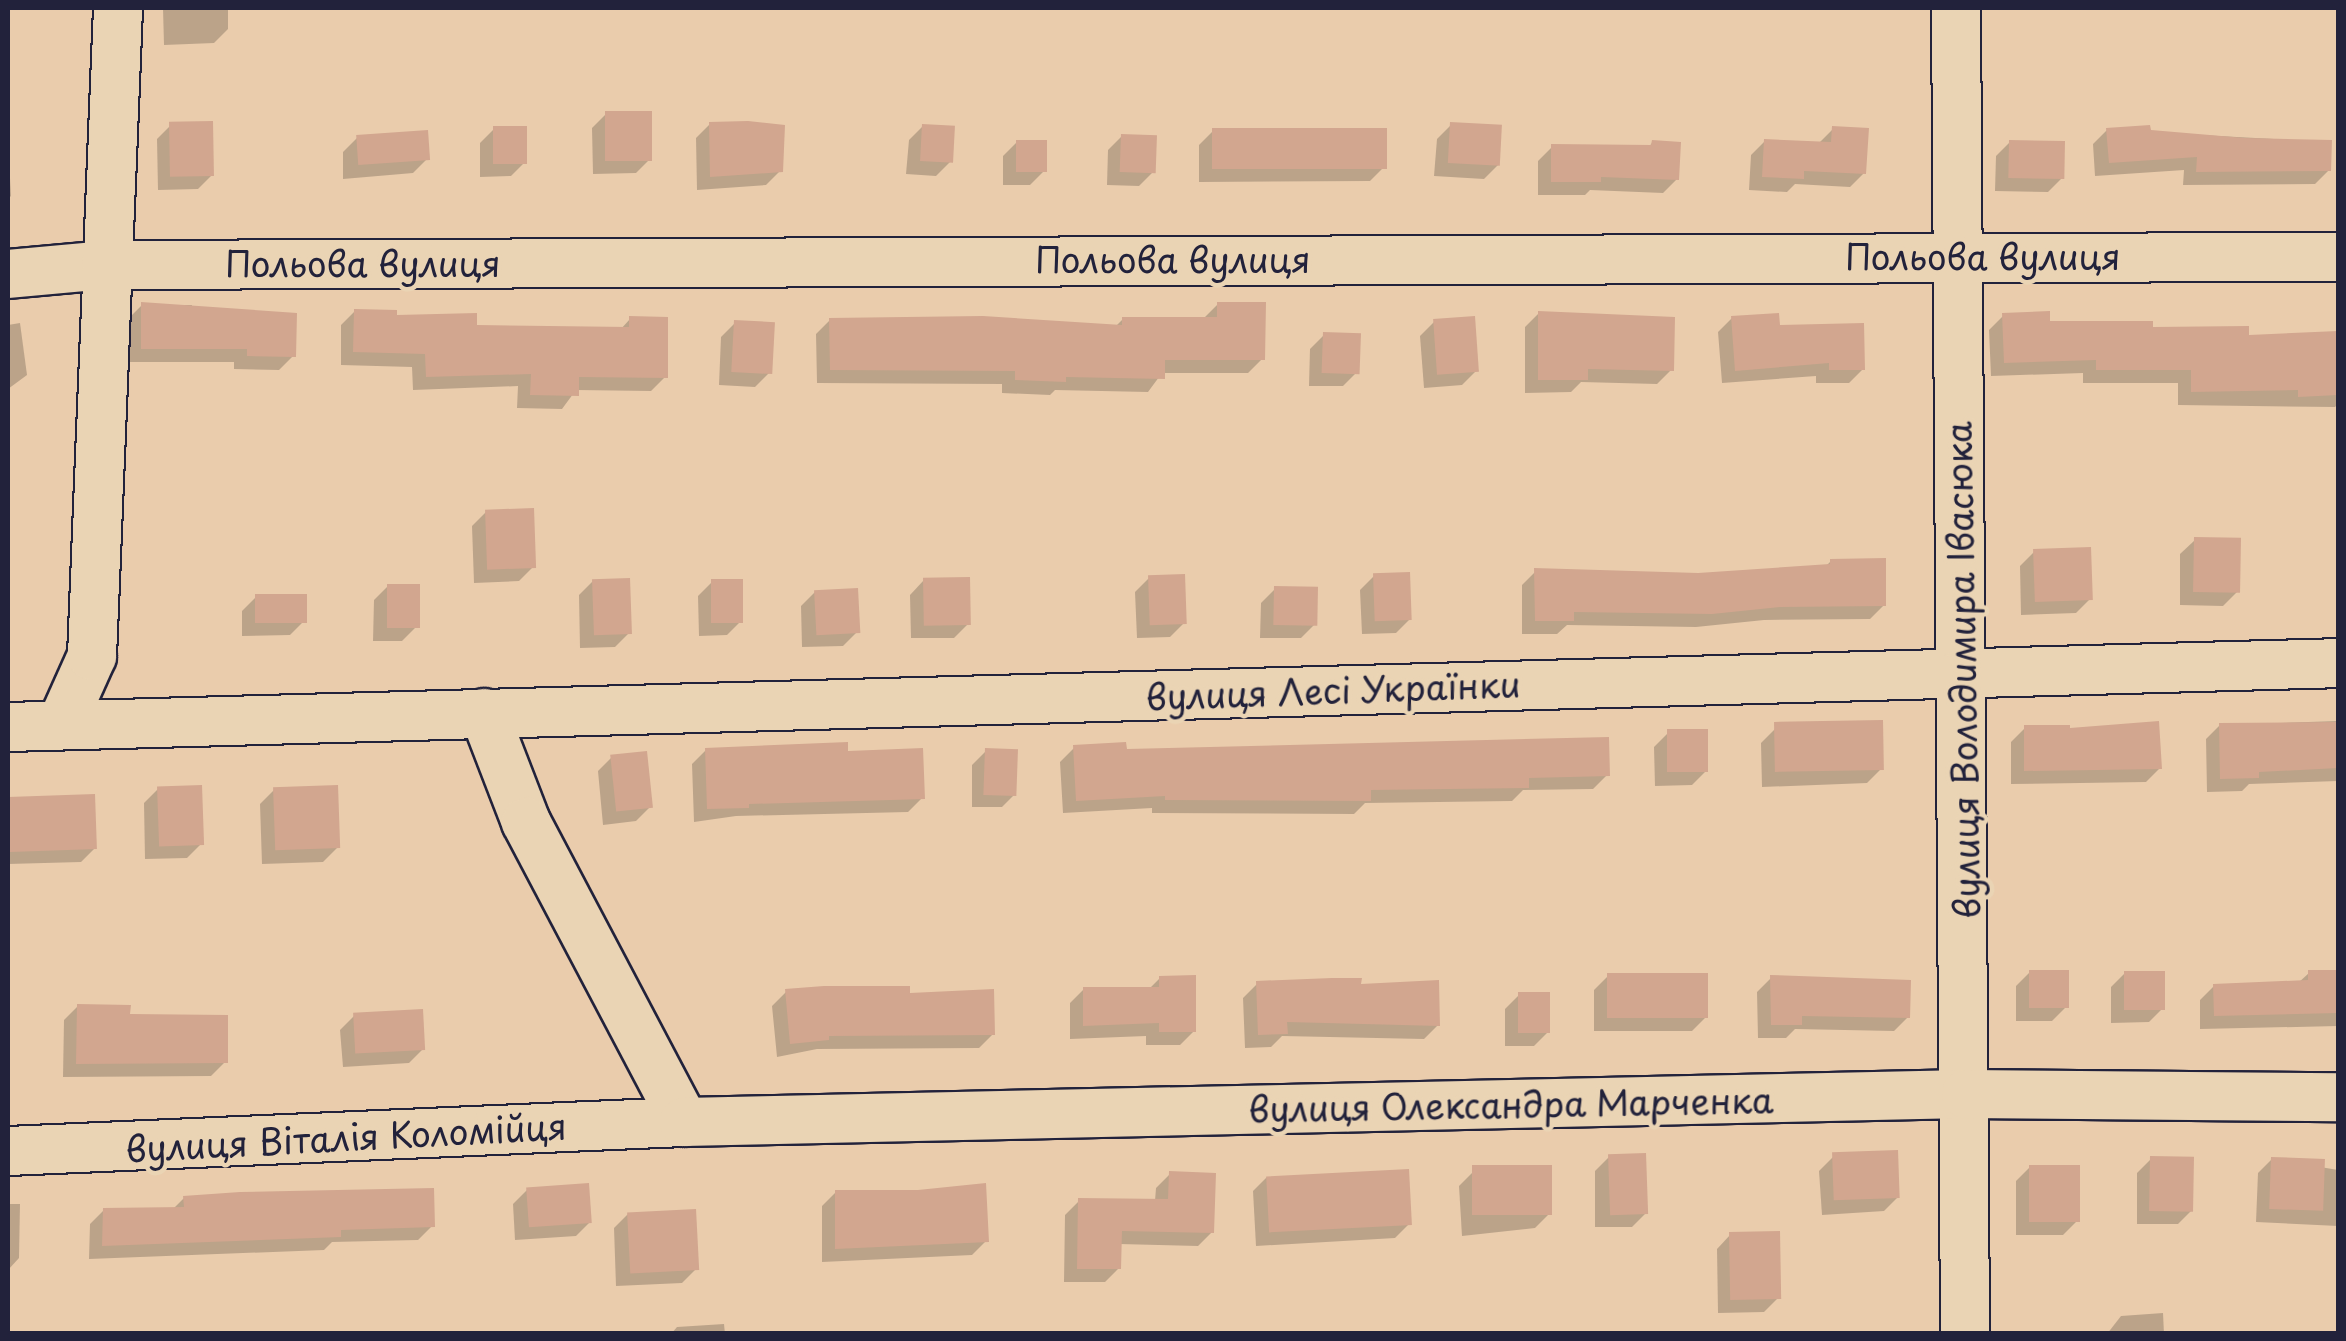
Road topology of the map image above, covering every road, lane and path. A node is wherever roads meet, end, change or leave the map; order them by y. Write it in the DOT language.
graph roads {
  1 [pos="118,8"];
  2 [pos="1956,8"];
  3 [pos="1957,255"];
  4 [pos="2338,257"];
  5 [pos="106,265"];
  6 [pos="8,274"];
  7 [pos="2338,663"];
  8 [pos="1963,674"];
  9 [pos="484,713"];
  10 [pos="62,722"];
  11 [pos="8,727"];
  12 [pos="1966,1094"];
  13 [pos="2338,1097"];
  14 [pos="684,1122"];
  15 [pos="8,1151"];
  16 [pos="1965,1334"];
  1 -- 5 [label="street"];
  2 -- 3 [label="street, вулиця Володимира Івасюка"];
  3 -- 4 [label="street, Польова вулиця"];
  3 -- 5 [label="street, Польова вулиця"];
  3 -- 8 [label="street, вулиця Володимира Івасюка"];
  5 -- 6 [label="street, Польова вулиця"];
  5 -- 10 [label="street"];
  7 -- 8 [label="street, вулиця Лесі Українки"];
  8 -- 9 [label="street, вулиця Лесі Українки"];
  8 -- 12 [label="street, вулиця Володимира Івасюка"];
  9 -- 10 [label="street, вулиця Лесі Українки"];
  9 -- 14 [label="street"];
  10 -- 11 [label="street, вулиця Лесі Українки"];
  12 -- 13 [label="street, вулиця Олександра Марченка"];
  12 -- 14 [label="street, вулиця Олександра Марченка"];
  12 -- 16 [label="street, вулиця Володимира Івасюка"];
  14 -- 15 [label="street, вулиця Віталія Коломійця"];
}
